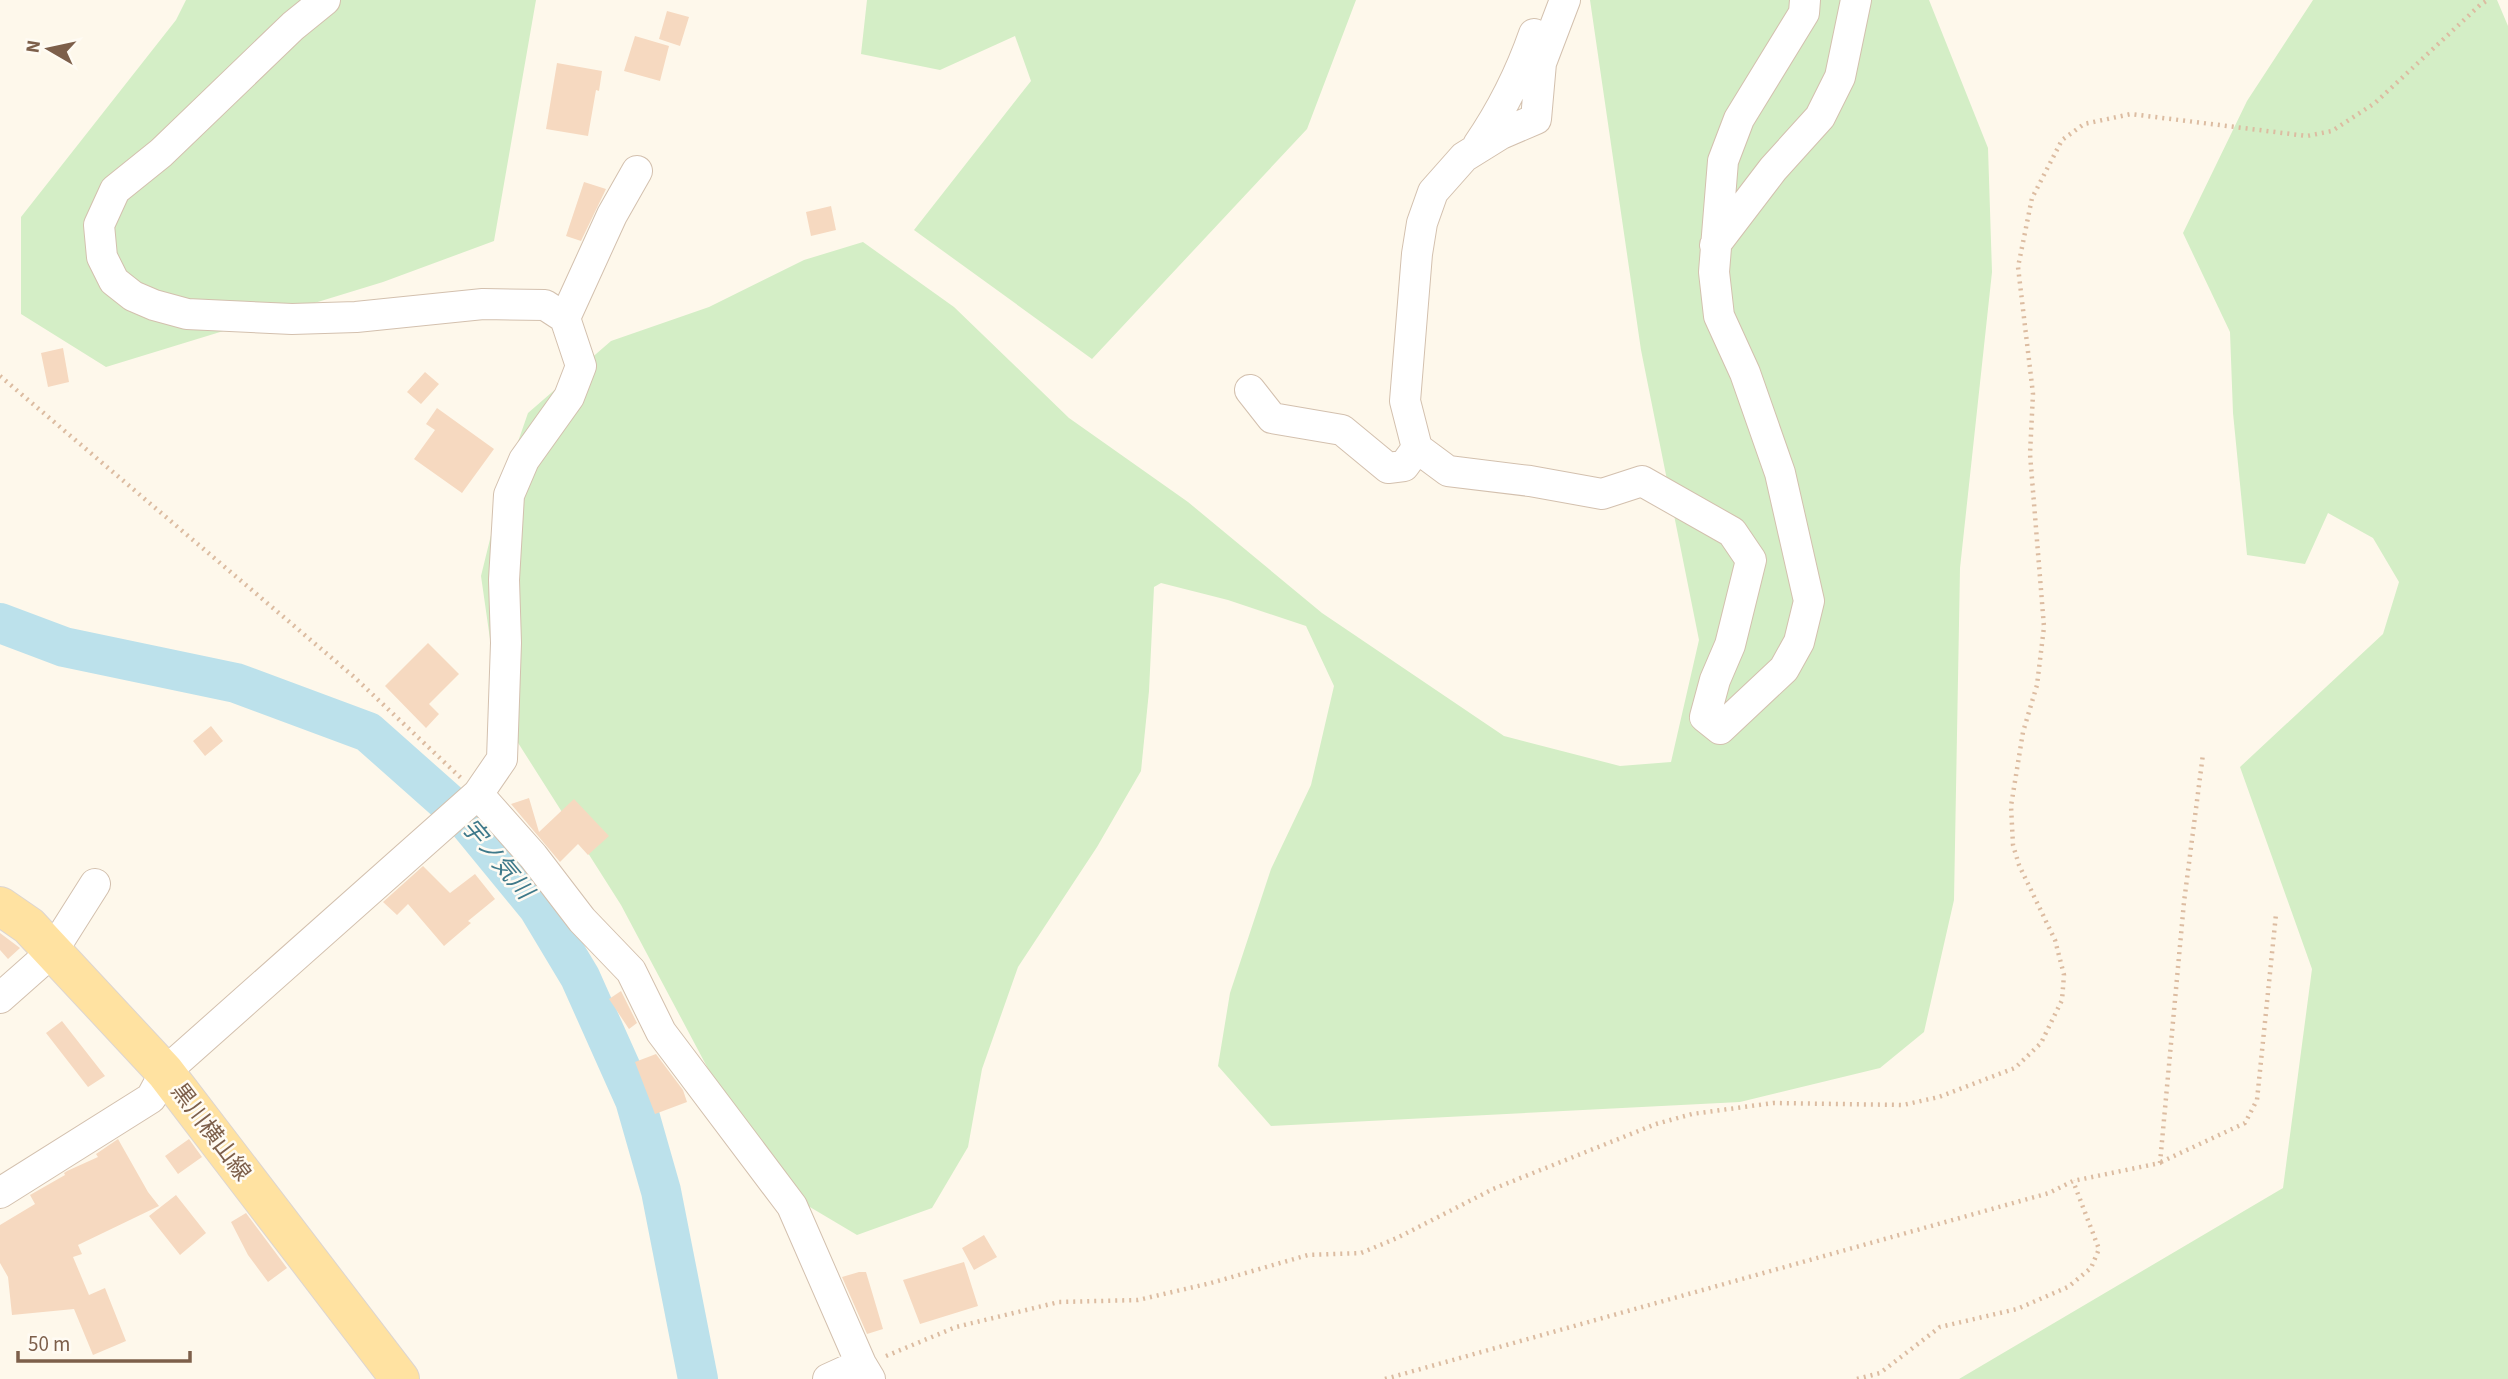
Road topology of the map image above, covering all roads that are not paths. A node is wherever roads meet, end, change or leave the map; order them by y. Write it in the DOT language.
graph roads {
  1 [pos="325,0"];
  2 [pos="1545,0"];
  3 [pos="1565,0"];
  4 [pos="1805,0"];
  5 [pos="1857,0"];
  6 [pos="1472,152"];
  7 [pos="637,171"];
  8 [pos="1715,245"];
  9 [pos="565,318"];
  10 [pos="1250,390"];
  11 [pos="1417,448"];
  12 [pos="478,794"];
  13 [pos="95,884"];
  14 [pos="0,906"];
  15 [pos="52,952"];
  16 [pos="0,998"];
  17 [pos="165,1072"];
  18 [pos="0,1193"];
  19 [pos="866,1372"];
  20 [pos="400,1379"];
  21 [pos="828,1379"];
  1 -- 9 [label="street"];
  2 -- 6 [label="street"];
  3 -- 6 [label="street"];
  4 -- 8 [label="street"];
  5 -- 8 [label="street"];
  6 -- 11 [label="street"];
  7 -- 9 [label="street"];
  8 -- 11 [label="street"];
  9 -- 12 [label="street"];
  10 -- 11 [label="street"];
  12 -- 17 [label="street"];
  12 -- 19 [label="street"];
  13 -- 15 [label="street"];
  14 -- 15 [label="main road, 黒川横山線"];
  15 -- 16 [label="street"];
  15 -- 17 [label="main road, 黒川横山線"];
  17 -- 18 [label="street"];
  17 -- 20 [label="main road, 黒川横山線"];
  19 -- 21 [label="street"];
}
